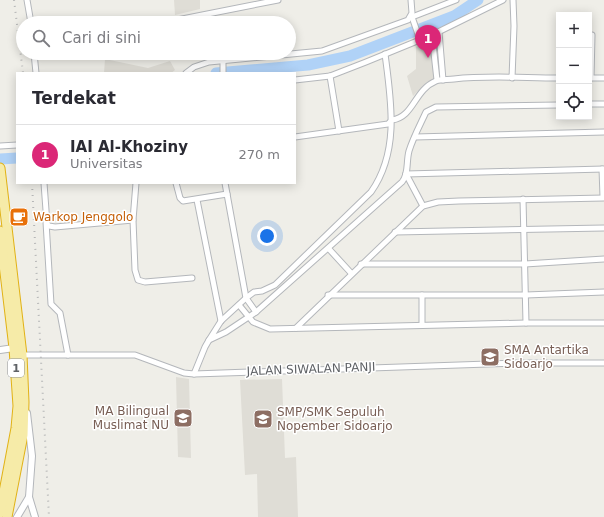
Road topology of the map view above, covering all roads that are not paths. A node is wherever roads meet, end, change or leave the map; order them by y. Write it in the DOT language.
graph roads {
  1 [pos="27,0"];
  2 [pos="278,0"];
  3 [pos="411,0"];
  4 [pos="456,0"];
  5 [pos="503,0"];
  6 [pos="513,0"];
  7 [pos="30,16"];
  8 [pos="197,16"];
  9 [pos="412,20"];
  10 [pos="439,32"];
  11 [pos="432,35"];
  12 [pos="419,38"];
  13 [pos="296,54"];
  14 [pos="385,54"];
  15 [pos="35,60"];
  16 [pos="247,60"];
  17 [pos="222,63"];
  18 [pos="36,72"];
  19 [pos="188,72"];
  20 [pos="223,72"];
  21 [pos="330,76"];
  22 [pos="512,78"];
  23 [pos="556,78"];
  24 [pos="592,78"];
  25 [pos="604,78"];
  26 [pos="296,80"];
  27 [pos="440,80"];
  28 [pos="592,104"];
  29 [pos="604,104"];
  30 [pos="556,105"];
  31 [pos="392,120"];
  32 [pos="339,131"];
  33 [pos="604,132"];
  34 [pos="296,137"];
  35 [pos="416,137"];
  36 [pos="16,145"];
  37 [pos="0,146"];
  38 [pos="0,168"];
  39 [pos="603,169"];
  40 [pos="406,174"];
  41 [pos="44,184"];
  42 [pos="136,184"];
  43 [pos="176,184"];
  44 [pos="225,184"];
  45 [pos="227,194"];
  46 [pos="604,198"];
  47 [pos="523,199"];
  48 [pos="197,200"];
  49 [pos="423,206"];
  50 [pos="133,220"];
  51 [pos="46,221"];
  52 [pos="604,228"];
  53 [pos="524,229"];
  54 [pos="0,231"];
  55 [pos="395,232"];
  56 [pos="329,250"];
  57 [pos="604,259"];
  58 [pos="361,264"];
  59 [pos="525,264"];
  60 [pos="351,273"];
  61 [pos="192,278"];
  62 [pos="604,292"];
  63 [pos="328,295"];
  64 [pos="422,295"];
  65 [pos="526,295"];
  66 [pos="246,298"];
  67 [pos="238,305"];
  68 [pos="256,312"];
  69 [pos="248,317"];
  70 [pos="221,321"];
  71 [pos="526,323"];
  72 [pos="604,323"];
  73 [pos="422,325"];
  74 [pos="296,328"];
  75 [pos="209,340"];
  76 [pos="14,348"];
  77 [pos="0,350"];
  78 [pos="22,355"];
  79 [pos="68,355"];
  80 [pos="604,363"];
  81 [pos="194,374"];
  82 [pos="24,402"];
  83 [pos="29,497"];
  84 [pos="0,508"];
  85 [pos="7,517"];
  86 [pos="17,517"];
  87 [pos="35,517"];
  1 -- 7 [label="street"];
  2 -- 8 [label="street"];
  3 -- 9 [label="street"];
  4 -- 9 [label="street"];
  5 -- 10 [label="street"];
  6 -- 22 [label="street"];
  9 -- 12 [label="street"];
  9 -- 13 [label="street"];
  10 -- 11 [label="street"];
  10 -- 27 [label="street"];
  11 -- 12 [label="street"];
  11 -- 27 [label="street"];
  12 -- 14 [label="street"];
  14 -- 21 [label="street"];
  14 -- 31 [label="street"];
  15 -- 18 [label="street"];
  16 -- 17 [label="street"];
  17 -- 19 [label="street"];
  17 -- 20 [label="street"];
  21 -- 26 [label="street"];
  21 -- 32 [label="street"];
  22 -- 23 [label="street"];
  22 -- 27 [label="street"];
  24 -- 25 [label="street"];
  27 -- 31 [label="street"];
  28 -- 29 [label="street"];
  30 -- 35 [label="street"];
  31 -- 32 [label="street"];
  31 -- 66 [label="street"];
  32 -- 34 [label="street"];
  33 -- 35 [label="street"];
  35 -- 40 [label="street"];
  36 -- 37 [label="street"];
  38 -- 78 [label="highway, 1"];
  39 -- 40 [label="street"];
  39 -- 46 [label="street"];
  40 -- 49 [label="street"];
  40 -- 56 [label="street"];
  41 -- 51 [label="street"];
  42 -- 50 [label="street"];
  43 -- 48 [label="street"];
  44 -- 45 [label="street"];
  45 -- 48 [label="street"];
  45 -- 66 [label="street"];
  46 -- 47 [label="street"];
  47 -- 49 [label="street"];
  47 -- 53 [label="street"];
  48 -- 70 [label="street"];
  49 -- 55 [label="street"];
  50 -- 51 [label="street"];
  50 -- 61 [label="street"];
  51 -- 79 [label="street"];
  52 -- 53 [label="street"];
  53 -- 55 [label="street"];
  53 -- 59 [label="street"];
  54 -- 76 [label="highway, 1"];
  55 -- 58 [label="street"];
  56 -- 60 [label="street"];
  56 -- 68 [label="street"];
  57 -- 59 [label="street"];
  58 -- 59 [label="street"];
  58 -- 60 [label="street"];
  59 -- 65 [label="street"];
  60 -- 63 [label="street"];
  62 -- 65 [label="street"];
  63 -- 64 [label="street"];
  63 -- 74 [label="street"];
  64 -- 65 [label="street"];
  64 -- 73 [label="street"];
  65 -- 71 [label="street"];
  66 -- 67 [label="street"];
  66 -- 68 [label="street"];
  67 -- 69 [label="street"];
  67 -- 70 [label="street"];
  68 -- 69 [label="street"];
  69 -- 74 [label="street"];
  69 -- 75 [label="street"];
  70 -- 75 [label="street"];
  71 -- 72 [label="street"];
  71 -- 73 [label="street"];
  73 -- 74 [label="street"];
  75 -- 81 [label="street"];
  76 -- 77 [label="street"];
  76 -- 84 [label="highway, 1"];
  78 -- 79 [label="street, JALAN SIWALAN PANJI"];
  78 -- 82 [label="highway, 1"];
  79 -- 81 [label="street, JALAN SIWALAN PANJI"];
  80 -- 81 [label="street, JALAN SIWALAN PANJI"];
  82 -- 83 [label="street"];
  82 -- 85 [label="highway, 1"];
  83 -- 86 [label="street"];
  83 -- 87 [label="street"];
}
